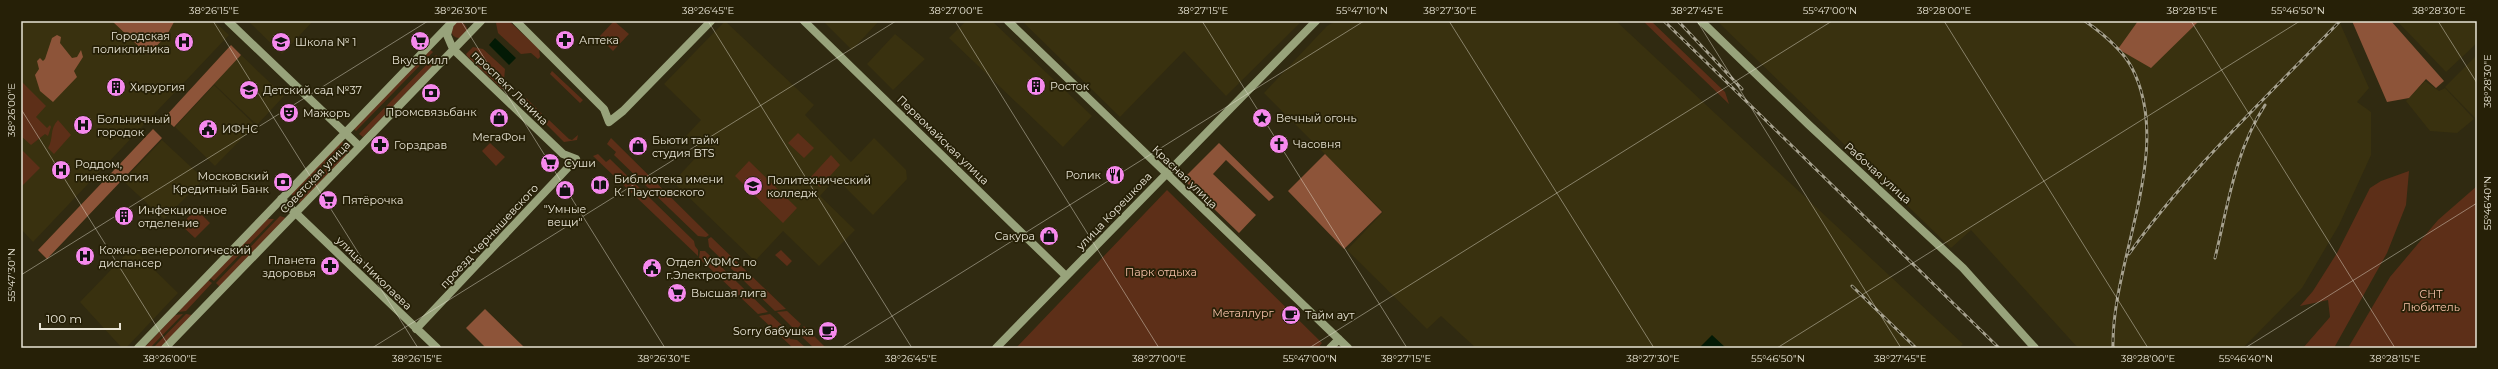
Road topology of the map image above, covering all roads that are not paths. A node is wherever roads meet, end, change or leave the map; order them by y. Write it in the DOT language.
graph roads {
  1 [pos="228,21"];
  2 [pos="471,21"];
  3 [pos="481,21"];
  4 [pos="516,21"];
  5 [pos="711,21"];
  6 [pos="804,21"];
  7 [pos="1008,21"];
  8 [pos="1316,21"];
  9 [pos="1701,21"];
  10 [pos="451,22"];
  11 [pos="469,34"];
  12 [pos="447,35"];
  13 [pos="460,42"];
  14 [pos="453,49"];
  15 [pos="344,133"];
  16 [pos="359,146"];
  17 [pos="576,159"];
  18 [pos="1166,174"];
  19 [pos="281,199"];
  20 [pos="296,213"];
  21 [pos="1066,276"];
  22 [pos="416,329"];
  23 [pos="1339,339"];
  24 [pos="138,348"];
  25 [pos="165,348"];
  26 [pos="437,348"];
  27 [pos="996,348"];
  28 [pos="1330,348"];
  29 [pos="1348,348"];
  30 [pos="2035,348"];
  1 -- 15 [label="main road"];
  2 -- 11 [label="main road"];
  3 -- 11 [label="main road, Советская улица"];
  4 -- 5 [label="main road"];
  6 -- 21 [label="main road, Первомайская улица"];
  7 -- 18 [label="main road, Красная улица"];
  8 -- 18 [label="main road, улица Корешкова"];
  9 -- 30 [label="main road, Рабочая улица"];
  10 -- 12 [label="main road"];
  10 -- 15 [label="main road, Советская улица"];
  11 -- 13 [label="main road, Советская улица"];
  12 -- 13 [label="main road"];
  12 -- 14 [label="main road, проспект Ленина"];
  13 -- 14 [label="main road, Советская улица"];
  14 -- 16 [label="main road, Советская улица"];
  14 -- 17 [label="main road, проспект Ленина"];
  15 -- 16 [label="main road"];
  15 -- 19 [label="main road, Советская улица"];
  16 -- 20 [label="main road, Советская улица"];
  17 -- 22 [label="main road, проезд Чернышевского"];
  18 -- 21 [label="main road, улица Корешкова"];
  18 -- 23 [label="main road, Красная улица"];
  19 -- 20 [label="main road, улица Николаева"];
  19 -- 24 [label="main road, Советская улица"];
  20 -- 22 [label="main road, улица Николаева"];
  20 -- 25 [label="main road, Советская улица"];
  21 -- 27 [label="main road, улица Корешкова"];
  22 -- 26 [label="main road, улица Николаева"];
  23 -- 28 [label="main road"];
  23 -- 29 [label="main road, Красная улица"];
}
